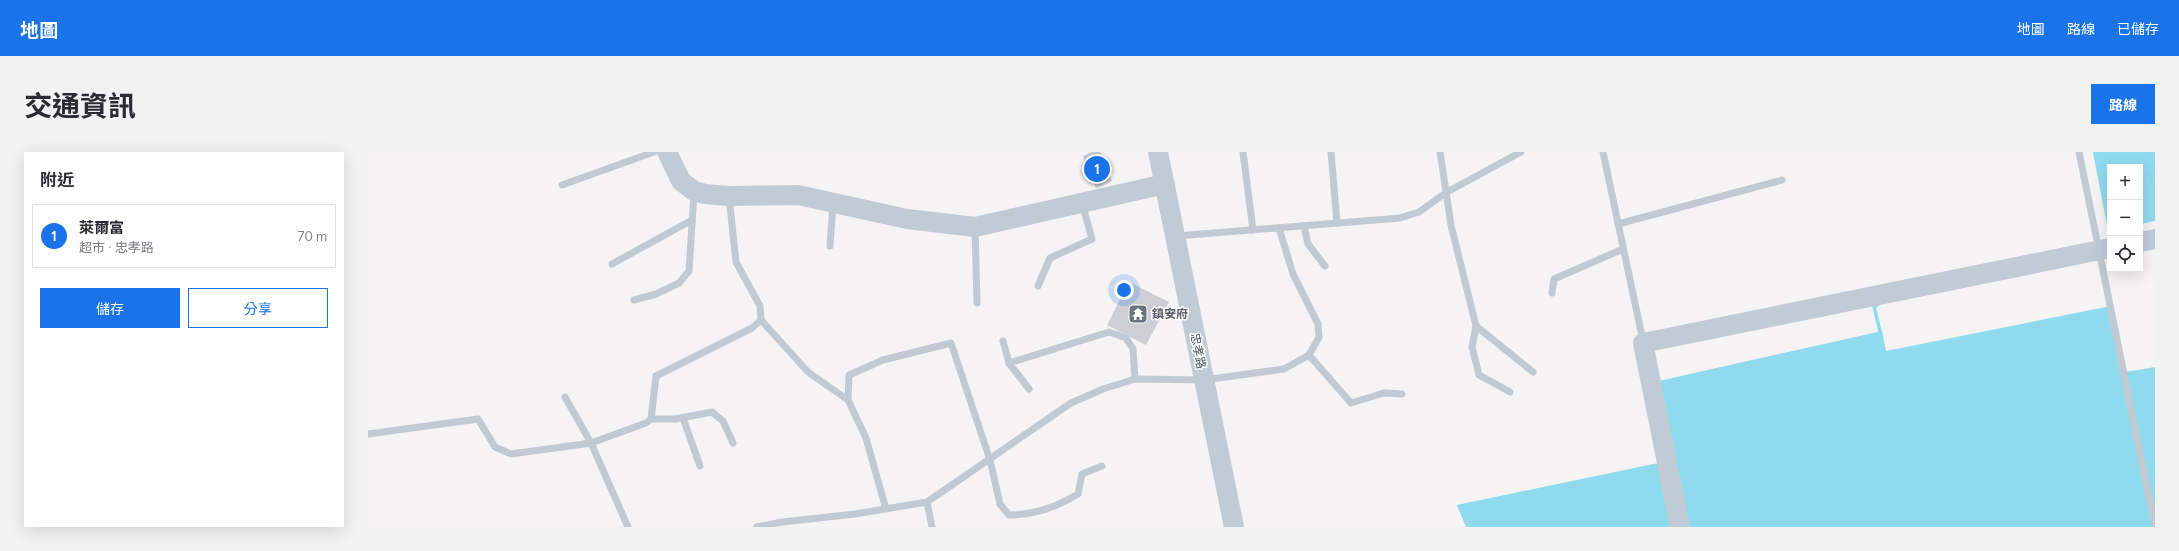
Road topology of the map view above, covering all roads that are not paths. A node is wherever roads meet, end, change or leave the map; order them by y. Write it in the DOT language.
graph roads {
  1 [pos="654,152"];
  2 [pos="667,152"];
  3 [pos="1158,152"];
  4 [pos="1243,152"];
  5 [pos="1331,152"];
  6 [pos="1440,152"];
  7 [pos="1521,152"];
  8 [pos="1603,152"];
  9 [pos="2079,152"];
  10 [pos="1782,180"];
  11 [pos="1165,184"];
  12 [pos="562,185"];
  13 [pos="694,191"];
  14 [pos="1447,192"];
  15 [pos="729,196"];
  16 [pos="833,203"];
  17 [pos="1082,203"];
  18 [pos="692,220"];
  19 [pos="1337,223"];
  20 [pos="1618,224"];
  21 [pos="1304,226"];
  22 [pos="975,227"];
  23 [pos="1279,228"];
  24 [pos="1253,230"];
  25 [pos="1175,236"];
  26 [pos="2155,239"];
  27 [pos="2143,241"];
  28 [pos="830,246"];
  29 [pos="1623,249"];
  30 [pos="2105,249"];
  31 [pos="612,264"];
  32 [pos="1324,266"];
  33 [pos="1038,286"];
  34 [pos="1552,293"];
  35 [pos="634,300"];
  36 [pos="977,303"];
  37 [pos="761,320"];
  38 [pos="1476,326"];
  39 [pos="1003,341"];
  40 [pos="1643,343"];
  41 [pos="1309,355"];
  42 [pos="1009,363"];
  43 [pos="1533,372"];
  44 [pos="1136,379"];
  45 [pos="1204,380"];
  46 [pos="1029,389"];
  47 [pos="1510,392"];
  48 [pos="1402,394"];
  49 [pos="565,397"];
  50 [pos="848,400"];
  51 [pos="683,418"];
  52 [pos="652,419"];
  53 [pos="368,434"];
  54 [pos="591,443"];
  55 [pos="733,443"];
  56 [pos="990,460"];
  57 [pos="700,466"];
  58 [pos="1102,466"];
  59 [pos="927,502"];
  60 [pos="886,509"];
  61 [pos="628,527"];
  62 [pos="757,527"];
  63 [pos="932,527"];
  64 [pos="1234,527"];
  65 [pos="1680,527"];
  66 [pos="2155,527"];
  1 -- 12 [label="lane"];
  2 -- 13 [label="street"];
  3 -- 11 [label="street, 忠孝路"];
  4 -- 24 [label="lane"];
  5 -- 19 [label="lane"];
  6 -- 14 [label="lane"];
  7 -- 14 [label="lane"];
  8 -- 20 [label="lane"];
  9 -- 30 [label="lane"];
  10 -- 20 [label="lane"];
  11 -- 17 [label="street"];
  11 -- 25 [label="street, 忠孝路"];
  13 -- 15 [label="street"];
  13 -- 18 [label="lane"];
  14 -- 19 [label="lane"];
  14 -- 38 [label="lane"];
  15 -- 16 [label="street"];
  15 -- 37 [label="lane"];
  16 -- 22 [label="street"];
  16 -- 28 [label="lane"];
  17 -- 22 [label="street"];
  17 -- 33 [label="lane"];
  18 -- 31 [label="lane"];
  18 -- 35 [label="lane"];
  19 -- 21 [label="lane"];
  20 -- 29 [label="lane"];
  21 -- 23 [label="lane"];
  21 -- 32 [label="lane"];
  22 -- 36 [label="lane"];
  23 -- 24 [label="lane"];
  23 -- 41 [label="lane"];
  24 -- 25 [label="lane"];
  25 -- 45 [label="street, 忠孝路"];
  26 -- 27 [label="street"];
  29 -- 34 [label="lane"];
  29 -- 40 [label="lane"];
  30 -- 40 [label="street"];
  30 -- 66 [label="lane"];
  37 -- 50 [label="lane"];
  37 -- 52 [label="lane"];
  38 -- 43 [label="lane"];
  38 -- 47 [label="lane"];
  39 -- 42 [label="lane"];
  40 -- 65 [label="street"];
  41 -- 45 [label="lane"];
  41 -- 48 [label="lane"];
  42 -- 44 [label="lane"];
  42 -- 46 [label="lane"];
  44 -- 45 [label="lane"];
  44 -- 56 [label="lane"];
  45 -- 64 [label="street, 忠孝路"];
  49 -- 54 [label="lane"];
  50 -- 56 [label="lane"];
  50 -- 60 [label="lane"];
  51 -- 52 [label="lane"];
  51 -- 55 [label="lane"];
  51 -- 57 [label="lane"];
  52 -- 54 [label="lane"];
  53 -- 54 [label="lane"];
  54 -- 61 [label="lane"];
  56 -- 58 [label="lane"];
  56 -- 59 [label="lane"];
  59 -- 60 [label="lane"];
  59 -- 63 [label="lane"];
  60 -- 62 [label="lane"];
}
